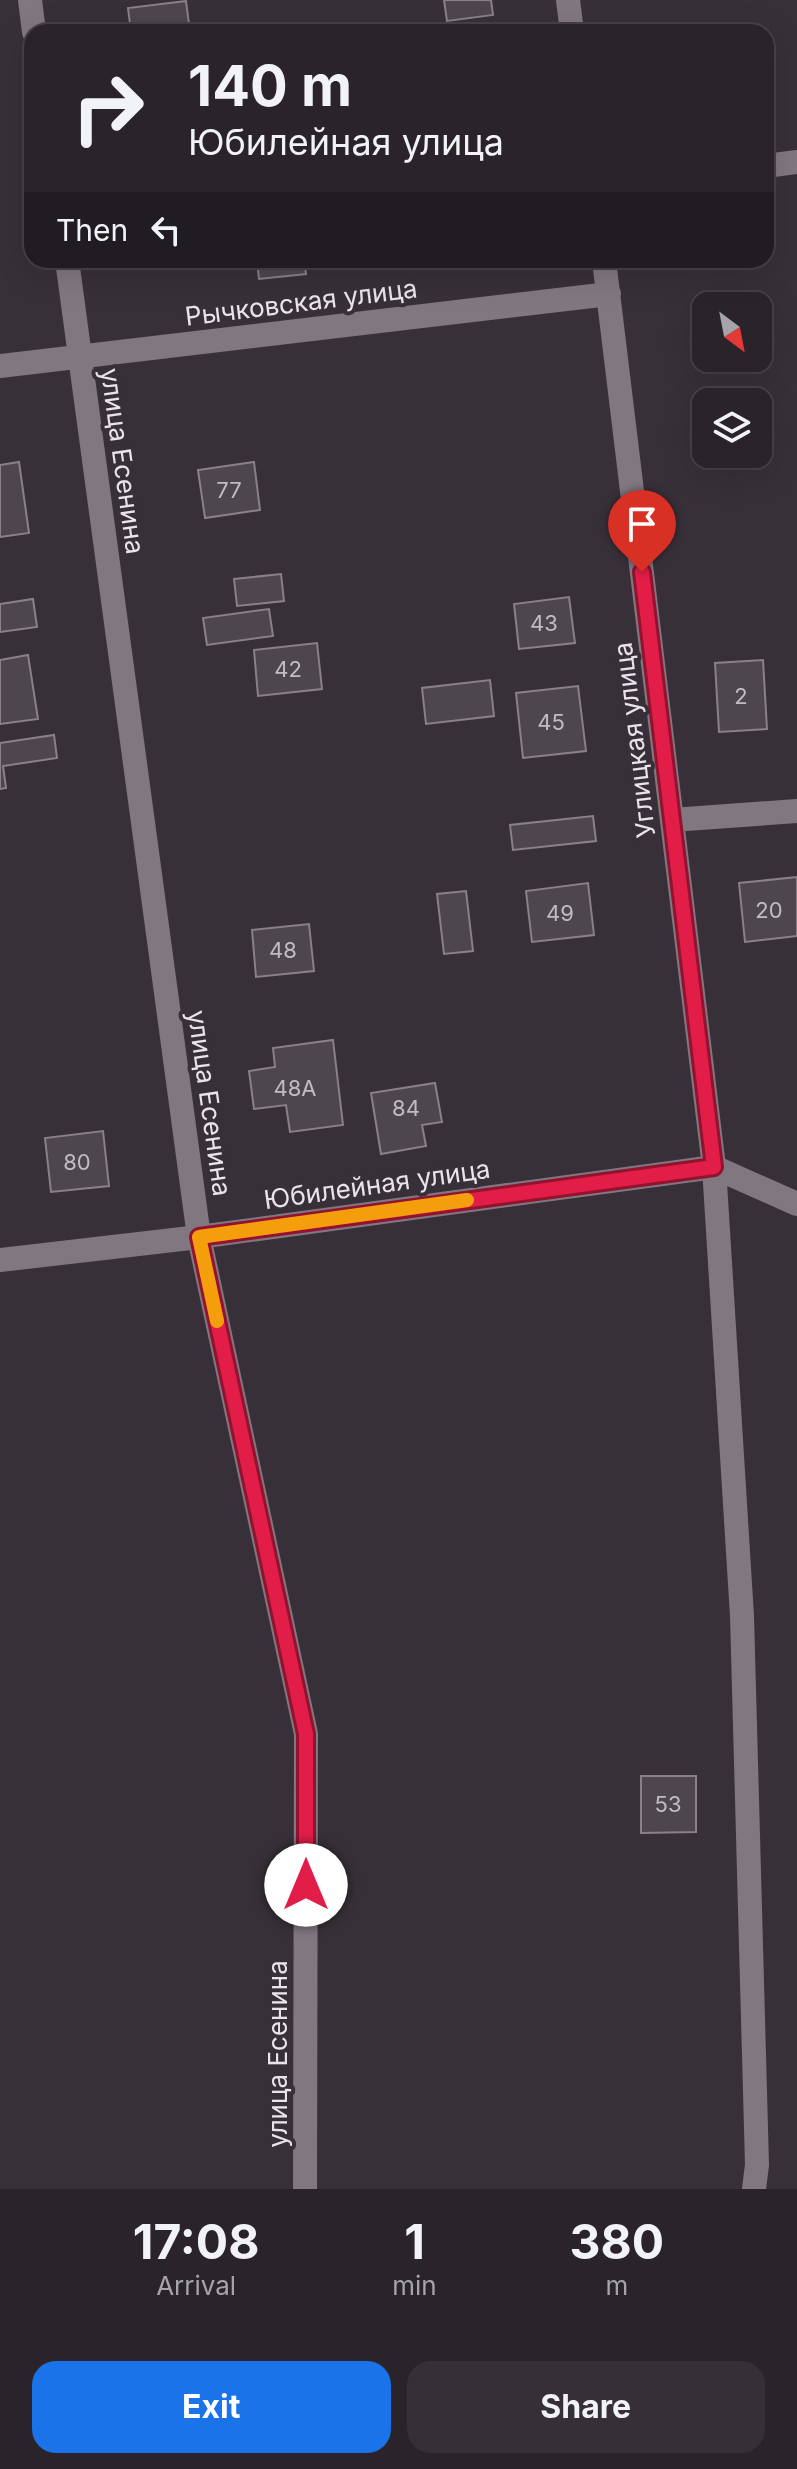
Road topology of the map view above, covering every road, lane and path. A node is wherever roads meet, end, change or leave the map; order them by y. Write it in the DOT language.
graph roads {
  1 [pos="30,0"];
  2 [pos="568,0"];
  3 [pos="33,24"];
  4 [pos="571,24"];
  5 [pos="797,162"];
  6 [pos="774,165"];
  7 [pos="68,268"];
  8 [pos="605,268"];
  9 [pos="609,294"];
  10 [pos="81,355"];
  11 [pos="0,366"];
  12 [pos="797,811"];
  13 [pos="672,820"];
  14 [pos="714,1167"];
  15 [pos="797,1204"];
  16 [pos="199,1237"];
  17 [pos="0,1260"];
  18 [pos="305,2189"];
  19 [pos="754,2189"];
  1 -- 3 [label="street"];
  2 -- 4 [label="street"];
  5 -- 6 [label="street"];
  7 -- 10 [label="street, улица Есенина"];
  8 -- 9 [label="street, Углицкая улица"];
  9 -- 10 [label="street, Рычковская улица"];
  9 -- 13 [label="street, Углицкая улица"];
  10 -- 11 [label="street, Рычковская улица"];
  10 -- 16 [label="street, улица Есенина"];
  12 -- 13 [label="street"];
  13 -- 14 [label="street, Углицкая улица"];
  14 -- 15 [label="street"];
  14 -- 16 [label="street, Юбилейная улица"];
  14 -- 19 [label="street, Углицкая улица"];
  16 -- 17 [label="street, Юбилейная улица"];
  16 -- 18 [label="street, улица Есенина"];
}
